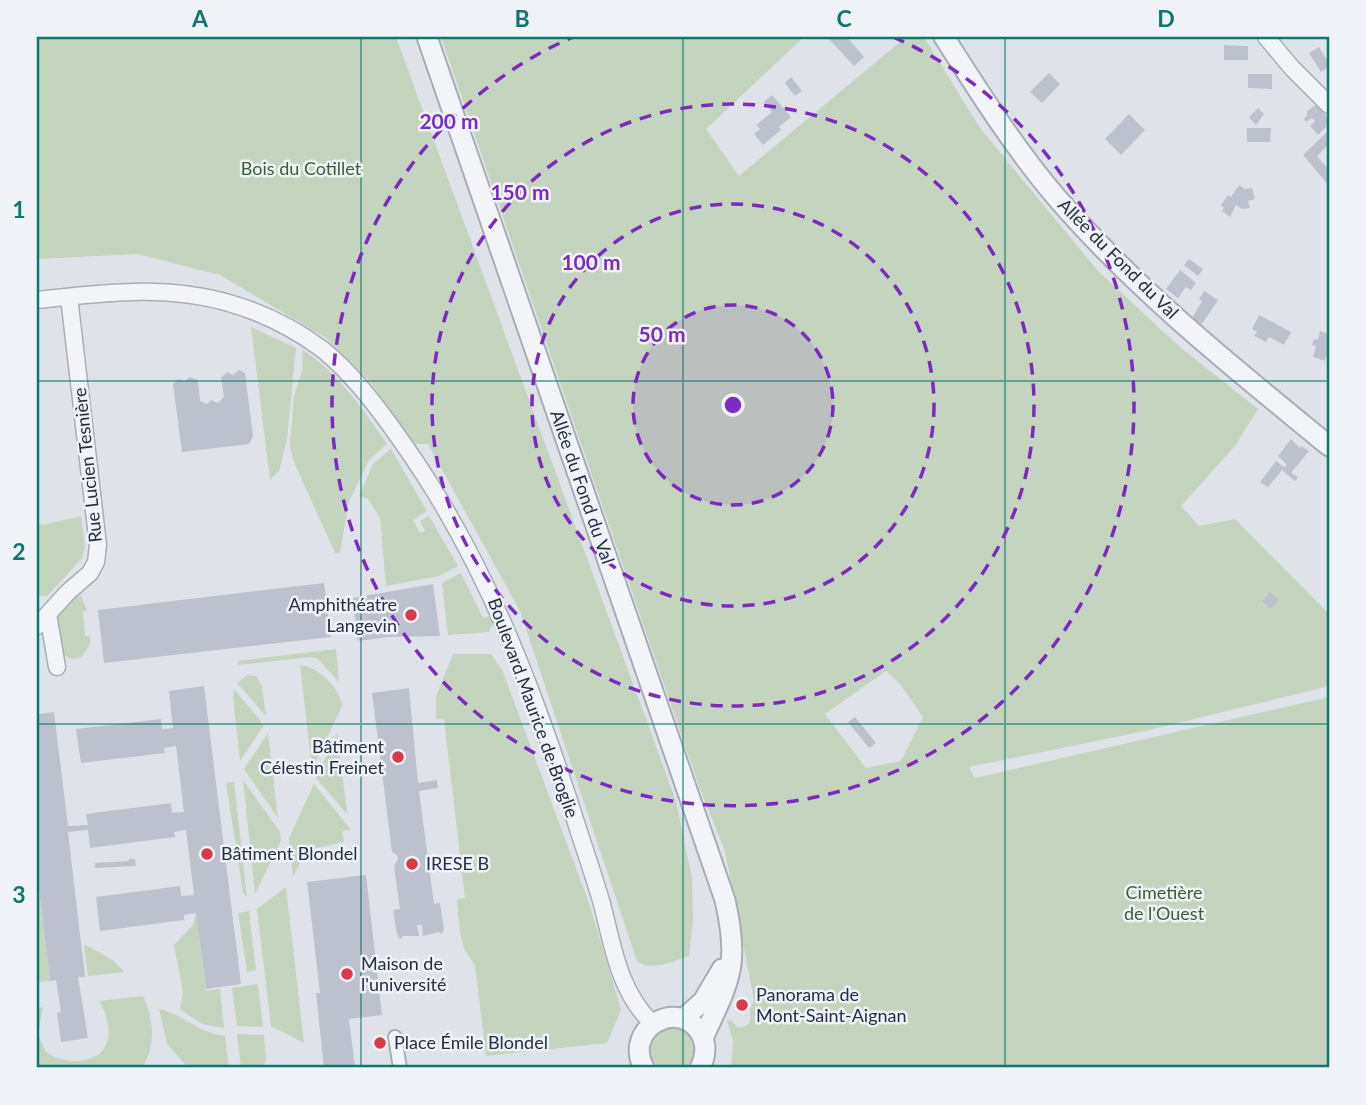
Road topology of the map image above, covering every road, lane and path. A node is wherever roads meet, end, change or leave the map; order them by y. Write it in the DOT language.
graph roads {
  1 [pos="427,37"];
  2 [pos="944,37"];
  3 [pos="1266,37"];
  4 [pos="1329,105"];
  5 [pos="69,296"];
  6 [pos="37,300"];
  7 [pos="1329,446"];
  8 [pos="43,620"];
  9 [pos="57,667"];
  10 [pos="733,938"];
  11 [pos="683,1020"];
  12 [pos="653,1024"];
  13 [pos="396,1037"];
  14 [pos="703,1038"];
  15 [pos="400,1068"];
  16 [pos="644,1068"];
  17 [pos="700,1068"];
  1 -- 10 [label="street, Allée du Fond du Val"];
  2 -- 7 [label="street, Allée du Fond du Val"];
  3 -- 4 [label="street"];
  5 -- 6 [label="street, Boulevard Maurice de Broglie"];
  5 -- 8 [label="street, Rue Lucien Tesnière"];
  5 -- 12 [label="street, Boulevard Maurice de Broglie"];
  8 -- 9 [label="street, Rue Lucien Tesnière"];
  10 -- 11 [label="street"];
  10 -- 14 [label="street, Allée du Fond du Val"];
  11 -- 12 [label="street"];
  11 -- 14 [label="street"];
  12 -- 16 [label="street"];
  13 -- 15 [label="street"];
  14 -- 17 [label="street, Allée du Fond du Val"];
}
